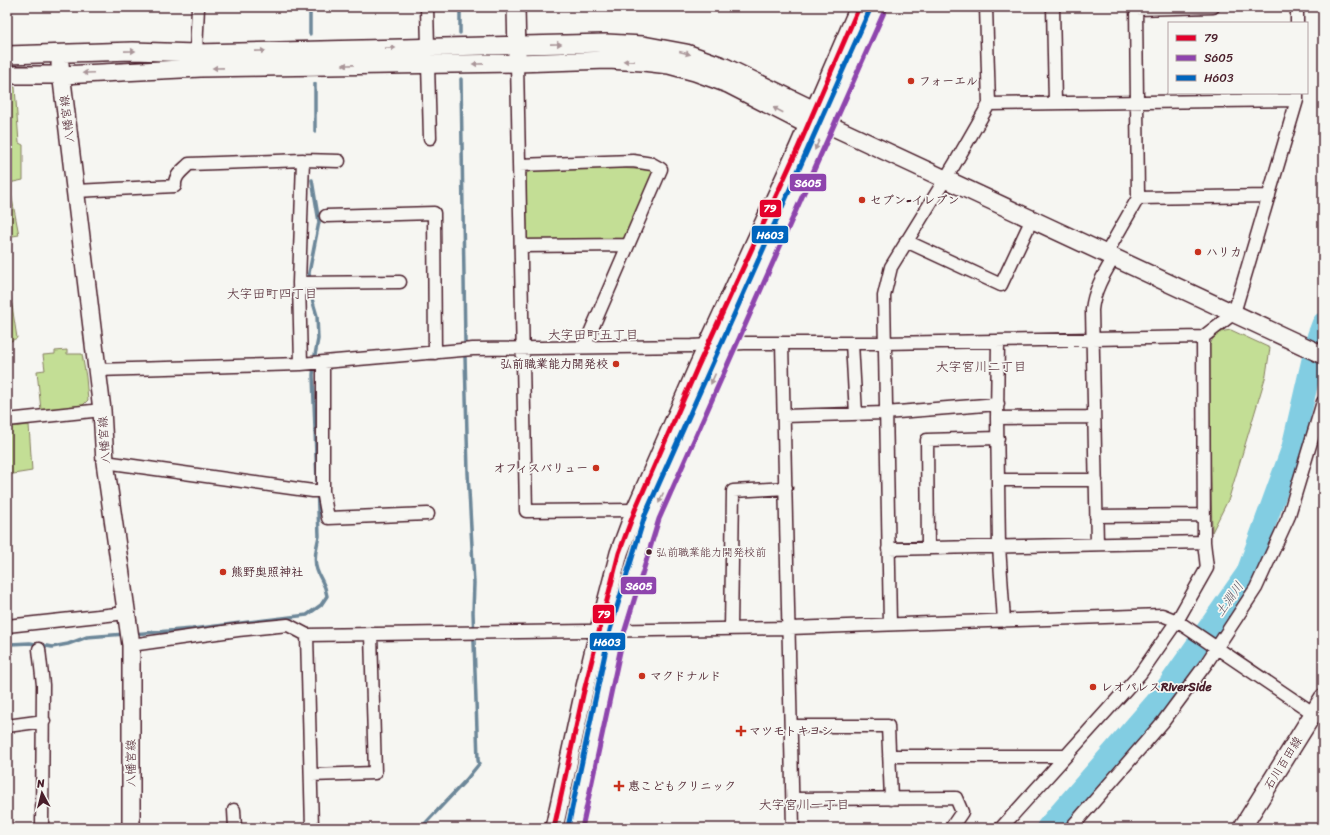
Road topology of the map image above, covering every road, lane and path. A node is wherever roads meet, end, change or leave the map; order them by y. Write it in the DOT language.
graph roads {
  1 [pos="198,7"];
  2 [pos="427,7"];
  3 [pos="516,7"];
  4 [pos="859,7"];
  5 [pos="879,7"];
  6 [pos="986,7"];
  7 [pos="1053,7"];
  8 [pos="1213,7"];
  9 [pos="1296,7"];
  10 [pos="1136,8"];
  11 [pos="1297,22"];
  12 [pos="517,45"];
  13 [pos="428,47"];
  14 [pos="196,53"];
  15 [pos="59,54"];
  16 [pos="7,55"];
  17 [pos="517,63"];
  18 [pos="428,64"];
  19 [pos="7,75"];
  20 [pos="62,75"];
  21 [pos="1297,96"];
  22 [pos="1138,101"];
  23 [pos="1055,103"];
  24 [pos="989,104"];
  25 [pos="814,110"];
  26 [pos="827,124"];
  27 [pos="808,126"];
  28 [pos="430,138"];
  29 [pos="303,160"];
  30 [pos="339,162"];
  31 [pos="519,165"];
  32 [pos="945,178"];
  33 [pos="76,190"];
  34 [pos="1269,196"];
  35 [pos="1138,198"];
  36 [pos="326,216"];
  37 [pos="1032,219"];
  38 [pos="906,241"];
  39 [pos="628,245"];
  40 [pos="521,246"];
  41 [pos="1110,256"];
  42 [pos="400,282"];
  43 [pos="299,283"];
  44 [pos="1234,313"];
  45 [pos="1204,337"];
  46 [pos="1092,340"];
  47 [pos="998,341"];
  48 [pos="782,343"];
  49 [pos="852,343"];
  50 [pos="884,343"];
  51 [pos="728,344"];
  52 [pos="708,345"];
  53 [pos="584,347"];
  54 [pos="523,348"];
  55 [pos="435,353"];
  56 [pos="1323,355"];
  57 [pos="313,363"];
  58 [pos="97,370"];
  59 [pos="1323,402"];
  60 [pos="998,404"];
  61 [pos="102,410"];
  62 [pos="885,413"];
  63 [pos="856,414"];
  64 [pos="784,416"];
  65 [pos="1094,416"];
  66 [pos="997,418"];
  67 [pos="7,420"];
  68 [pos="998,438"];
  69 [pos="105,462"];
  70 [pos="998,480"];
  71 [pos="1096,480"];
  72 [pos="786,488"];
  73 [pos="318,491"];
  74 [pos="635,510"];
  75 [pos="428,514"];
  76 [pos="1204,515"];
  77 [pos="1096,516"];
  78 [pos="1204,542"];
  79 [pos="1097,544"];
  80 [pos="999,546"];
  81 [pos="928,548"];
  82 [pos="888,549"];
  83 [pos="1004,621"];
  84 [pos="1180,623"];
  85 [pos="890,624"];
  86 [pos="7,626"];
  87 [pos="790,628"];
  88 [pos="731,629"];
  89 [pos="599,630"];
  90 [pos="617,631"];
  91 [pos="129,632"];
  92 [pos="371,634"];
  93 [pos="307,635"];
  94 [pos="1215,645"];
  95 [pos="39,649"];
  96 [pos="1323,698"];
  97 [pos="1314,713"];
  98 [pos="44,721"];
  99 [pos="7,726"];
  100 [pos="791,726"];
  101 [pos="889,756"];
  102 [pos="1066,756"];
  103 [pos="311,775"];
  104 [pos="891,799"];
  105 [pos="793,800"];
  106 [pos="234,810"];
  107 [pos="42,828"];
  108 [pos="130,828"];
  109 [pos="235,828"];
  110 [pos="312,828"];
  111 [pos="554,828"];
  112 [pos="574,828"];
  113 [pos="793,828"];
  114 [pos="951,828"];
  115 [pos="1001,828"];
  116 [pos="1071,828"];
  117 [pos="1242,828"];
  1 -- 14 [label="street"];
  2 -- 13 [label="street"];
  3 -- 12 [label="street"];
  4 -- 25 [label="street"];
  5 -- 26 [label="street"];
  6 -- 24 [label="street"];
  7 -- 23 [label="street"];
  8 -- 10 [label="street"];
  9 -- 11 [label="street"];
  10 -- 22 [label="street"];
  12 -- 13 [label="street"];
  12 -- 17 [label="street"];
  12 -- 25 [label="street, one-way"];
  14 -- 13 [label="street, one-way"];
  15 -- 14 [label="street, one-way"];
  15 -- 16 [label="street"];
  15 -- 20 [label="street, 八幡宮線"];
  17 -- 18 [label="street, one-way"];
  27 -- 17 [label="street, one-way"];
  17 -- 31 [label="street"];
  18 -- 20 [label="street, one-way"];
  18 -- 28 [label="street"];
  19 -- 20 [label="street"];
  20 -- 33 [label="street, 八幡宮線"];
  21 -- 22 [label="street"];
  21 -- 34 [label="street"];
  22 -- 23 [label="street"];
  22 -- 35 [label="street"];
  23 -- 24 [label="street"];
  24 -- 32 [label="street"];
  25 -- 26 [label="street"];
  25 -- 27 [label="street"];
  26 -- 27 [label="street"];
  26 -- 32 [label="street"];
  26 -- 51 [label="street, one-way"];
  27 -- 52 [label="street"];
  29 -- 30 [label="street"];
  29 -- 33 [label="street"];
  29 -- 43 [label="street"];
  31 -- 39 [label="street"];
  31 -- 40 [label="street"];
  32 -- 37 [label="street"];
  32 -- 38 [label="street"];
  33 -- 58 [label="street, 八幡宮線"];
  34 -- 35 [label="street"];
  34 -- 44 [label="street"];
  35 -- 41 [label="street"];
  36 -- 55 [label="street"];
  37 -- 38 [label="street"];
  37 -- 41 [label="street"];
  38 -- 50 [label="street"];
  39 -- 40 [label="street"];
  39 -- 53 [label="street"];
  40 -- 54 [label="street"];
  41 -- 44 [label="street"];
  41 -- 46 [label="street"];
  42 -- 43 [label="street"];
  43 -- 57 [label="street"];
  44 -- 45 [label="street"];
  44 -- 56 [label="street"];
  45 -- 46 [label="street"];
  45 -- 76 [label="street"];
  46 -- 47 [label="street"];
  46 -- 65 [label="street"];
  47 -- 50 [label="street"];
  47 -- 60 [label="street"];
  48 -- 49 [label="street"];
  48 -- 51 [label="street"];
  48 -- 64 [label="street"];
  49 -- 50 [label="street"];
  49 -- 63 [label="street"];
  50 -- 62 [label="street"];
  51 -- 52 [label="street"];
  51 -- 90 [label="street, one-way"];
  52 -- 53 [label="street"];
  52 -- 74 [label="street"];
  53 -- 54 [label="street"];
  54 -- 55 [label="street"];
  54 -- 74 [label="street"];
  55 -- 57 [label="street"];
  57 -- 58 [label="street"];
  57 -- 73 [label="street"];
  58 -- 61 [label="street, 八幡宮線"];
  59 -- 94 [label="street"];
  60 -- 62 [label="street"];
  60 -- 66 [label="street"];
  61 -- 67 [label="street"];
  61 -- 69 [label="street, 八幡宮線"];
  62 -- 63 [label="street"];
  62 -- 82 [label="street"];
  63 -- 64 [label="street"];
  64 -- 72 [label="street"];
  65 -- 66 [label="street"];
  65 -- 71 [label="street"];
  66 -- 68 [label="street"];
  68 -- 70 [label="street"];
  68 -- 81 [label="street"];
  69 -- 73 [label="street"];
  69 -- 91 [label="street, 八幡宮線"];
  70 -- 71 [label="street"];
  70 -- 80 [label="street"];
  71 -- 77 [label="street"];
  72 -- 87 [label="street"];
  72 -- 88 [label="street"];
  73 -- 75 [label="street"];
  74 -- 89 [label="street"];
  76 -- 77 [label="street"];
  76 -- 78 [label="street"];
  77 -- 79 [label="street"];
  78 -- 79 [label="street"];
  78 -- 84 [label="street"];
  79 -- 80 [label="street"];
  80 -- 81 [label="street"];
  80 -- 83 [label="street"];
  81 -- 82 [label="street"];
  82 -- 85 [label="street"];
  83 -- 84 [label="street"];
  83 -- 85 [label="street"];
  84 -- 94 [label="street"];
  84 -- 102 [label="street"];
  85 -- 87 [label="street"];
  86 -- 91 [label="street"];
  87 -- 88 [label="street"];
  87 -- 100 [label="street"];
  88 -- 90 [label="street"];
  89 -- 90 [label="street"];
  89 -- 92 [label="street"];
  89 -- 111 [label="street"];
  90 -- 112 [label="street"];
  91 -- 93 [label="street"];
  91 -- 108 [label="street, 八幡宮線"];
  92 -- 93 [label="street"];
  92 -- 103 [label="street"];
  93 -- 103 [label="street"];
  94 -- 97 [label="street"];
  94 -- 116 [label="street"];
  95 -- 98 [label="street"];
  96 -- 97 [label="street, 石川百田線"];
  97 -- 117 [label="street, 石川百田線"];
  98 -- 99 [label="street"];
  98 -- 107 [label="street"];
  100 -- 101 [label="street"];
  100 -- 105 [label="street"];
  101 -- 102 [label="street"];
  101 -- 104 [label="street"];
  102 -- 115 [label="street"];
  103 -- 110 [label="street"];
  104 -- 105 [label="street"];
  104 -- 114 [label="street"];
  105 -- 113 [label="street"];
  106 -- 109 [label="street"];
}
